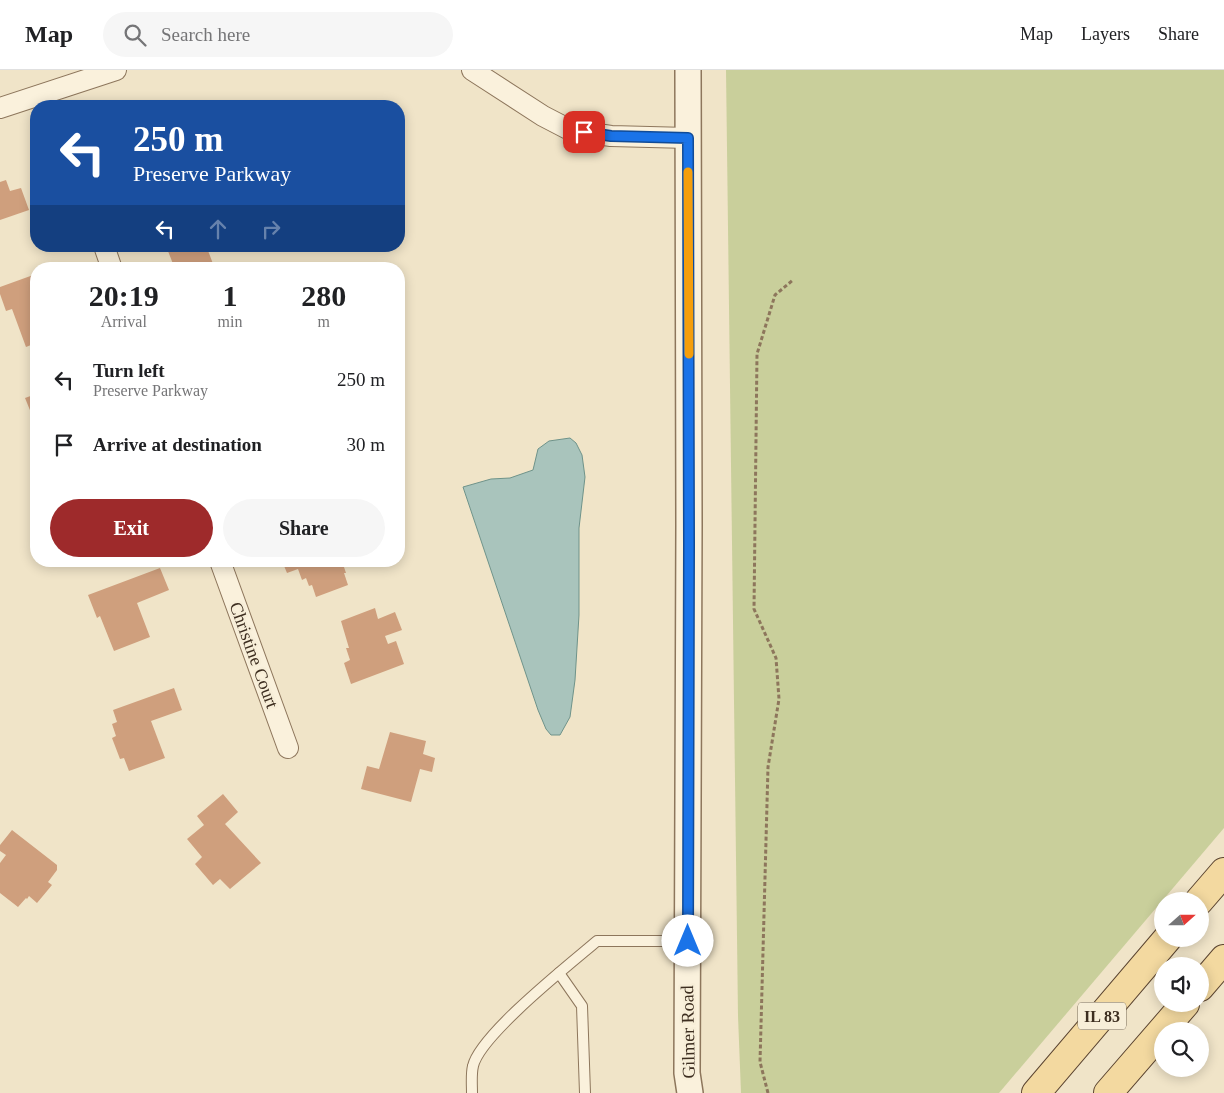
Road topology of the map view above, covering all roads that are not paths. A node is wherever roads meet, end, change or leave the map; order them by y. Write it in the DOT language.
graph roads {
  1 [pos="116,70"];
  2 [pos="472,70"];
  3 [pos="688,70"];
  4 [pos="50,99"];
  5 [pos="30,103"];
  6 [pos="0,108"];
  7 [pos="688,138"];
  8 [pos="222,567"];
  9 [pos="288,748"];
  10 [pos="1224,872"];
  11 [pos="1207,892"];
  12 [pos="688,941"];
  13 [pos="1159,948"];
  14 [pos="1224,959"];
  15 [pos="559,973"];
  16 [pos="1209,976"];
  17 [pos="1178,1012"];
  18 [pos="472,1093"];
  19 [pos="585,1093"];
  20 [pos="690,1093"];
  21 [pos="1036,1093"];
  22 [pos="1108,1093"];
  1 -- 4 [label="street"];
  2 -- 7 [label="street"];
  3 -- 7 [label="street, Gilmer Road"];
  5 -- 6 [label="street"];
  7 -- 12 [label="street, Gilmer Road"];
  8 -- 9 [label="street, Christine Court"];
  10 -- 11 [label="main road"];
  12 -- 15 [label="lane"];
  12 -- 20 [label="street, Gilmer Road"];
  13 -- 21 [label="main road, IL 83"];
  14 -- 16 [label="main road"];
  15 -- 18 [label="lane"];
  15 -- 19 [label="lane"];
  17 -- 22 [label="main road"];
}
